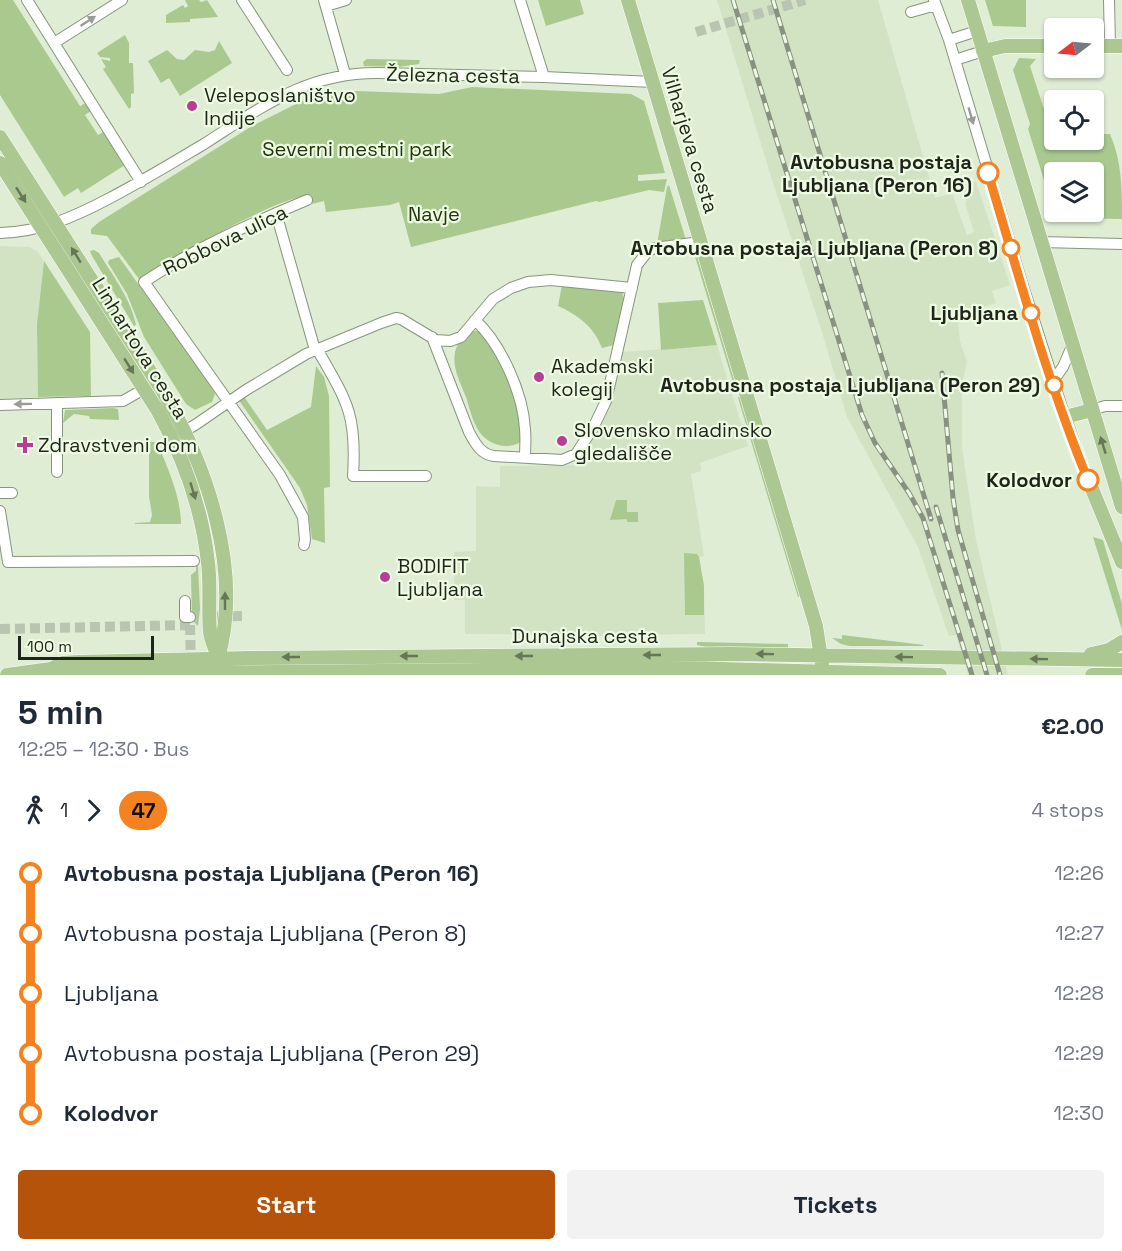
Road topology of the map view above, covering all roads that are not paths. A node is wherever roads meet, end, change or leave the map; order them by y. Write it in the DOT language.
graph roads {
  1 [pos="27,0"];
  2 [pos="122,0"];
  3 [pos="242,0"];
  4 [pos="346,0"];
  5 [pos="520,0"];
  6 [pos="628,0"];
  7 [pos="968,0"];
  8 [pos="1109,0"];
  9 [pos="325,3"];
  10 [pos="935,3"];
  11 [pos="911,12"];
  12 [pos="977,31"];
  13 [pos="949,40"];
  14 [pos="54,43"];
  15 [pos="1044,46"];
  16 [pos="1116,46"];
  17 [pos="983,51"];
  18 [pos="955,60"];
  19 [pos="287,70"];
  20 [pos="345,74"];
  21 [pos="544,77"];
  22 [pos="652,82"];
  23 [pos="0,137"];
  24 [pos="0,163"];
  25 [pos="141,182"];
  26 [pos="306,200"];
  27 [pos="276,213"];
  28 [pos="57,224"];
  29 [pos="41,227"];
  30 [pos="0,233"];
  31 [pos="700,242"];
  32 [pos="1041,242"];
  33 [pos="1122,244"];
  34 [pos="144,282"];
  35 [pos="633,285"];
  36 [pos="475,320"];
  37 [pos="432,337"];
  38 [pos="1072,346"];
  39 [pos="316,350"];
  40 [pos="1053,381"];
  41 [pos="144,389"];
  42 [pos="229,401"];
  43 [pos="57,404"];
  44 [pos="0,405"];
  45 [pos="1122,406"];
  46 [pos="1092,410"];
  47 [pos="1065,417"];
  48 [pos="185,431"];
  49 [pos="172,437"];
  50 [pos="525,458"];
  51 [pos="57,472"];
  52 [pos="426,476"];
  53 [pos="0,493"];
  54 [pos="12,493"];
  55 [pos="1122,507"];
  56 [pos="0,511"];
  57 [pos="304,544"];
  58 [pos="194,561"];
  59 [pos="1122,562"];
  60 [pos="185,602"];
  61 [pos="190,617"];
  62 [pos="1122,642"];
  63 [pos="821,655"];
  64 [pos="1073,659"];
  65 [pos="1122,660"];
  66 [pos="218,668"];
  67 [pos="822,672"];
  68 [pos="744,673"];
  69 [pos="7,675"];
  70 [pos="940,675"];
  71 [pos="1092,675"];
  72 [pos="1122,675"];
  1 -- 14 [label="street"];
  14 -- 2 [label="street, one-way"];
  3 -- 19 [label="street"];
  4 -- 9 [label="street"];
  5 -- 21 [label="street"];
  6 -- 22 [label="main road, Vilharjeva cesta"];
  7 -- 12 [label="main road"];
  8 -- 16 [label="street"];
  9 -- 20 [label="street"];
  10 -- 11 [label="street"];
  10 -- 13 [label="street"];
  12 -- 13 [label="street"];
  12 -- 17 [label="main road"];
  13 -- 18 [label="street"];
  14 -- 25 [label="street"];
  15 -- 17 [label="main road"];
  17 -- 18 [label="street"];
  17 -- 32 [label="main road"];
  18 -- 40 [label="street, one-way"];
  20 -- 21 [label="street, Železna cesta"];
  20 -- 25 [label="street, Železna cesta"];
  21 -- 22 [label="street, Železna cesta"];
  22 -- 31 [label="main road, Vilharjeva cesta"];
  23 -- 28 [label="main road, Linhartova cesta"];
  24 -- 29 [label="main road, Linhartova cesta, one-way"];
  25 -- 28 [label="street, Železna cesta"];
  26 -- 27 [label="street, Robbova ulica"];
  27 -- 34 [label="street, Robbova ulica"];
  27 -- 39 [label="street"];
  28 -- 29 [label="street, Železna cesta"];
  48 -- 28 [label="main road, Linhartova cesta, one-way"];
  29 -- 30 [label="street, Železna cesta"];
  29 -- 41 [label="main road, Linhartova cesta, one-way"];
  31 -- 35 [label="street"];
  31 -- 63 [label="main road, Vilharjeva cesta"];
  32 -- 33 [label="street"];
  32 -- 38 [label="main road"];
  34 -- 42 [label="street, Linhartova cesta"];
  35 -- 36 [label="street"];
  35 -- 50 [label="street"];
  36 -- 37 [label="street"];
  36 -- 50 [label="street"];
  37 -- 39 [label="street"];
  37 -- 50 [label="street"];
  38 -- 40 [label="street"];
  38 -- 46 [label="main road"];
  39 -- 42 [label="street"];
  39 -- 52 [label="street"];
  40 -- 47 [label="street"];
  41 -- 43 [label="street"];
  41 -- 49 [label="main road, Linhartova cesta"];
  42 -- 48 [label="street, Linhartova cesta"];
  42 -- 57 [label="street, Linhartova cesta"];
  43 -- 44 [label="street, one-way"];
  43 -- 51 [label="street"];
  45 -- 46 [label="street"];
  46 -- 47 [label="main road"];
  55 -- 46 [label="main road, one-way"];
  47 -- 59 [label="main road"];
  48 -- 49 [label="street"];
  66 -- 48 [label="main road, Linhartova cesta, one-way"];
  49 -- 66 [label="main road, Linhartova cesta, one-way"];
  53 -- 54 [label="street"];
  56 -- 58 [label="street"];
  60 -- 61 [label="street"];
  62 -- 64 [label="main road"];
  64 -- 63 [label="main road, Dunajska cesta, one-way"];
  63 -- 66 [label="main road, Dunajska cesta, one-way"];
  63 -- 67 [label="main road, Vilharjeva cesta"];
  64 -- 65 [label="main road, Dunajska cesta"];
  66 -- 68 [label="main road, Dunajska cesta"];
  66 -- 69 [label="main road, Dunajska cesta"];
  67 -- 68 [label="main road, Dunajska cesta"];
  67 -- 70 [label="main road, Dunajska cesta"];
  71 -- 72 [label="main road"];
}
